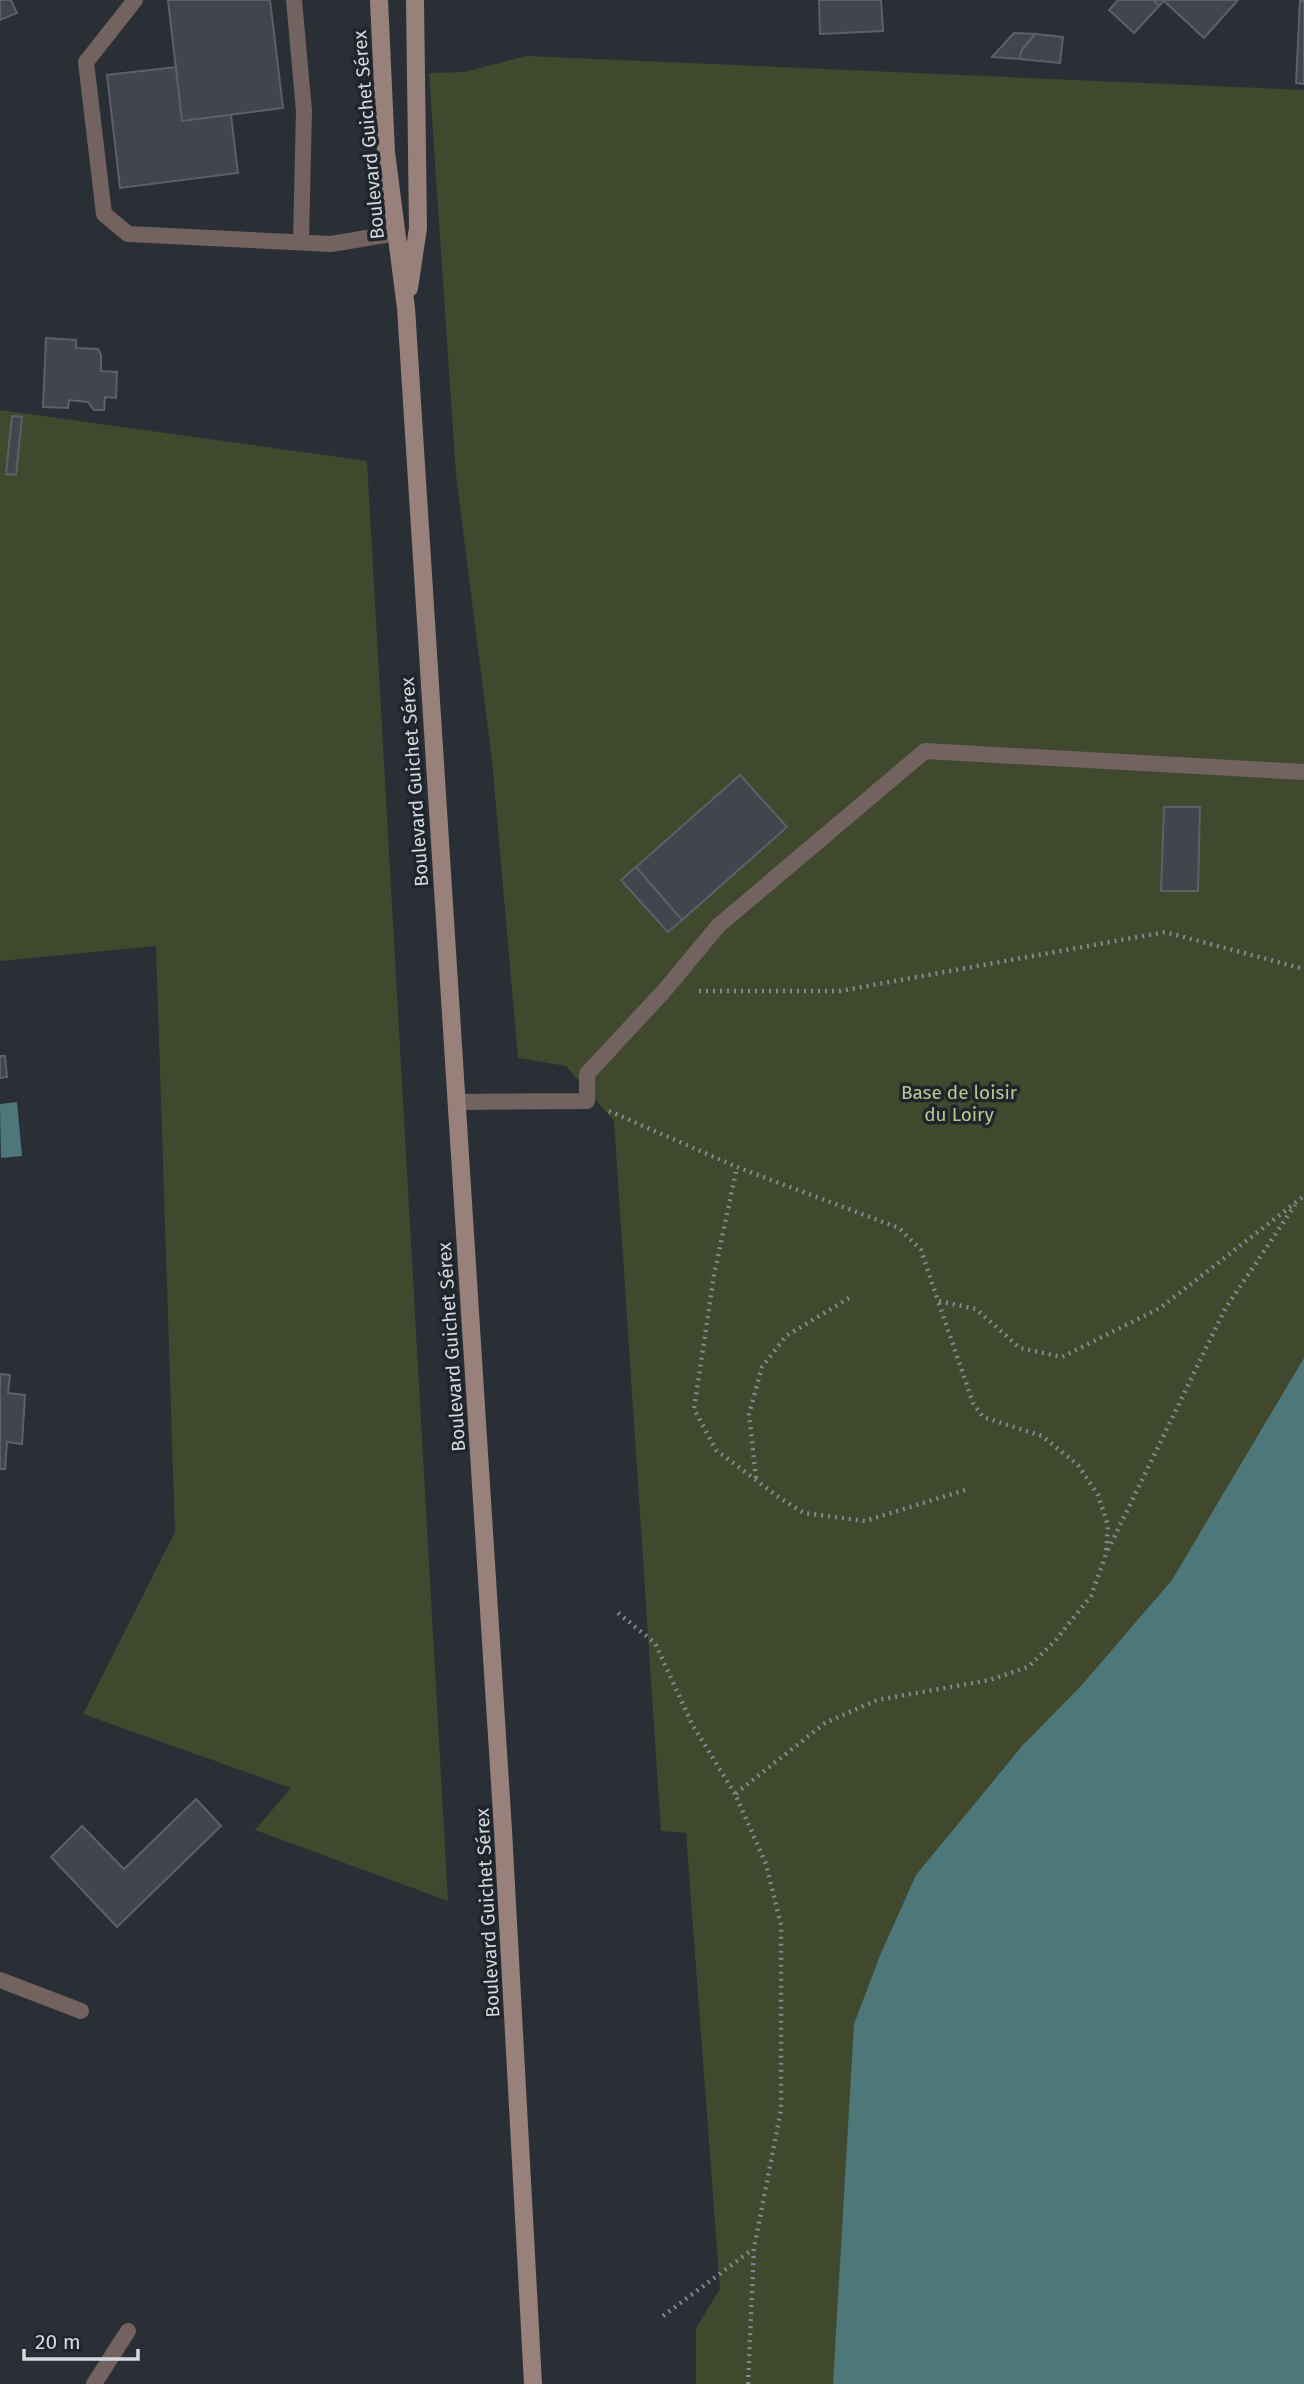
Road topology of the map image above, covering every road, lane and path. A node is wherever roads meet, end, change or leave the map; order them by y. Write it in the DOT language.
graph roads {
  1 [pos="135,0"];
  2 [pos="294,0"];
  3 [pos="379,0"];
  4 [pos="415,0"];
  5 [pos="397,233"];
  6 [pos="301,241"];
  7 [pos="406,308"];
  8 [pos="1304,772"];
  9 [pos="1304,969"];
  10 [pos="663,991"];
  11 [pos="587,1101"];
  12 [pos="456,1102"];
  13 [pos="737,1167"];
  14 [pos="1304,1198"];
  15 [pos="1297,1201"];
  16 [pos="849,1297"];
  17 [pos="937,1301"];
  18 [pos="756,1480"];
  19 [pos="965,1490"];
  20 [pos="1106,1554"];
  21 [pos="618,1612"];
  22 [pos="735,1794"];
  23 [pos="0,1980"];
  24 [pos="81,2011"];
  25 [pos="754,2248"];
  26 [pos="663,2316"];
  27 [pos="128,2331"];
  28 [pos="94,2384"];
  29 [pos="533,2384"];
  30 [pos="748,2384"];
  1 -- 6 [label="lane"];
  2 -- 6 [label="lane"];
  3 -- 5 [label="main road, Boulevard Guichet Sérex"];
  4 -- 7 [label="main road, Boulevard Guichet Sérex"];
  5 -- 6 [label="lane"];
  5 -- 7 [label="main road, Boulevard Guichet Sérex"];
  7 -- 12 [label="main road, Boulevard Guichet Sérex"];
  8 -- 10 [label="lane"];
  9 -- 10 [label="path"];
  10 -- 11 [label="lane"];
  11 -- 12 [label="lane"];
  11 -- 13 [label="path"];
  12 -- 29 [label="main road, Boulevard Guichet Sérex"];
  13 -- 17 [label="path"];
  13 -- 18 [label="path"];
  14 -- 15 [label="path"];
  15 -- 17 [label="path"];
  15 -- 20 [label="path"];
  16 -- 18 [label="path"];
  17 -- 20 [label="path"];
  18 -- 19 [label="path"];
  20 -- 22 [label="path"];
  21 -- 22 [label="path"];
  22 -- 25 [label="path"];
  23 -- 24 [label="lane"];
  25 -- 26 [label="path"];
  25 -- 30 [label="path"];
  27 -- 28 [label="lane"];
}
